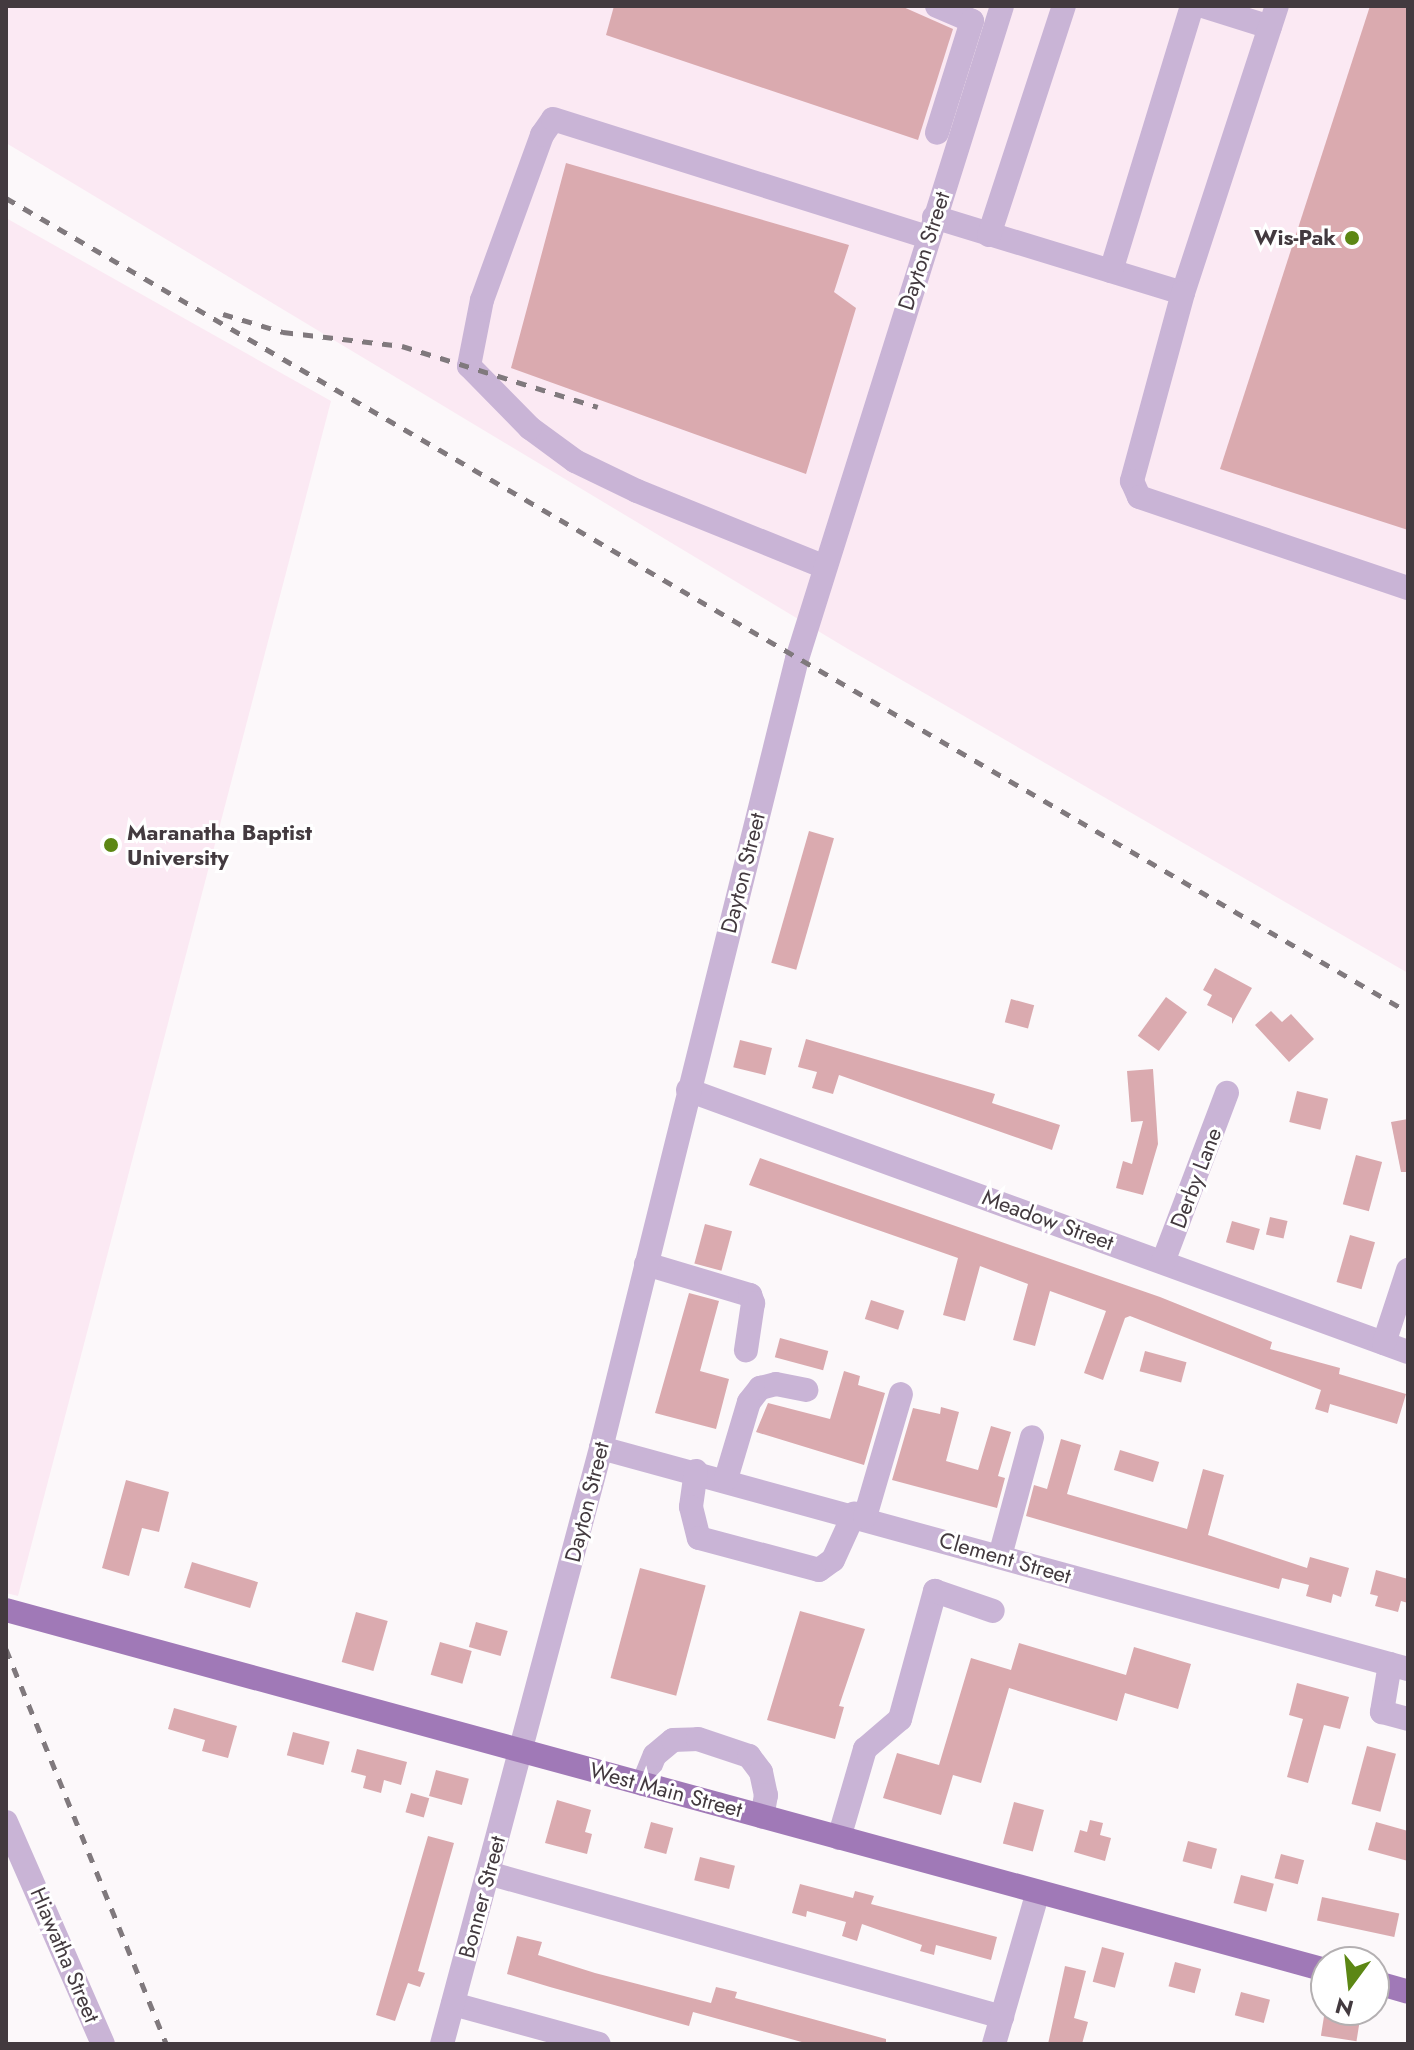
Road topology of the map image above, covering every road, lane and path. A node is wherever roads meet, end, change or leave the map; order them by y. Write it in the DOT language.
graph roads {
  1 [pos="937,6"];
  2 [pos="1002,6"];
  3 [pos="1064,6"];
  4 [pos="1192,6"];
  5 [pos="1203,6"];
  6 [pos="1273,17"];
  7 [pos="937,133"];
  8 [pos="931,227"];
  9 [pos="989,235"];
  10 [pos="1111,271"];
  11 [pos="1183,293"];
  12 [pos="825,567"];
  13 [pos="1408,588"];
  14 [pos="688,1090"];
  15 [pos="1227,1093"];
  16 [pos="1163,1262"];
  17 [pos="646,1264"];
  18 [pos="1408,1270"];
  19 [pos="1384,1343"];
  20 [pos="746,1350"];
  21 [pos="1408,1352"];
  22 [pos="806,1390"];
  23 [pos="901,1394"];
  24 [pos="1032,1437"];
  25 [pos="601,1448"];
  26 [pos="696,1471"];
  27 [pos="726,1479"];
  28 [pos="859,1516"];
  29 [pos="1000,1556"];
  30 [pos="6,1610"];
  31 [pos="993,1611"];
  32 [pos="1399,1667"];
  33 [pos="1408,1719"];
  34 [pos="523,1751"];
  35 [pos="643,1784"];
  36 [pos="762,1817"];
  37 [pos="6,1822"];
  38 [pos="839,1838"];
  39 [pos="488,1873"];
  40 [pos="1038,1892"];
  41 [pos="1310,1966"];
  42 [pos="453,2004"];
  43 [pos="1002,2017"];
  44 [pos="103,2044"];
  45 [pos="442,2044"];
  46 [pos="599,2044"];
  47 [pos="994,2044"];
  1 -- 7 [label="street"];
  2 -- 8 [label="street, Dayton Street"];
  3 -- 9 [label="street"];
  4 -- 10 [label="street"];
  5 -- 6 [label="street"];
  6 -- 11 [label="street"];
  8 -- 9 [label="street"];
  8 -- 12 [label="street, Dayton Street"];
  8 -- 12 [label="street"];
  9 -- 10 [label="street"];
  10 -- 11 [label="street"];
  11 -- 13 [label="street"];
  12 -- 14 [label="street, Dayton Street"];
  14 -- 16 [label="street, Meadow Street"];
  14 -- 17 [label="street, Dayton Street"];
  15 -- 16 [label="street, Derby Lane"];
  16 -- 19 [label="street, Meadow Street"];
  17 -- 20 [label="street"];
  17 -- 25 [label="street, Dayton Street"];
  18 -- 19 [label="street"];
  19 -- 21 [label="street, Meadow Street"];
  22 -- 27 [label="street"];
  23 -- 28 [label="street"];
  24 -- 29 [label="street"];
  25 -- 26 [label="street, Clement Street"];
  25 -- 34 [label="street, Dayton Street"];
  26 -- 27 [label="street, Clement Street"];
  26 -- 28 [label="street"];
  27 -- 28 [label="street, Clement Street"];
  28 -- 29 [label="street, Clement Street"];
  29 -- 32 [label="street, Clement Street"];
  30 -- 34 [label="main road, West Main Street"];
  31 -- 38 [label="street"];
  32 -- 33 [label="street"];
  34 -- 35 [label="main road, West Main Street"];
  34 -- 39 [label="street, Bonner Street"];
  35 -- 36 [label="main road, West Main Street"];
  35 -- 36 [label="street"];
  36 -- 38 [label="main road, West Main Street"];
  37 -- 44 [label="street, Hiawatha Street"];
  38 -- 40 [label="main road, West Main Street"];
  39 -- 42 [label="street, Bonner Street"];
  39 -- 43 [label="street"];
  40 -- 41 [label="main road, West Main Street"];
  40 -- 43 [label="street"];
  42 -- 45 [label="street, Bonner Street"];
  42 -- 46 [label="street"];
  43 -- 47 [label="street"];
}
